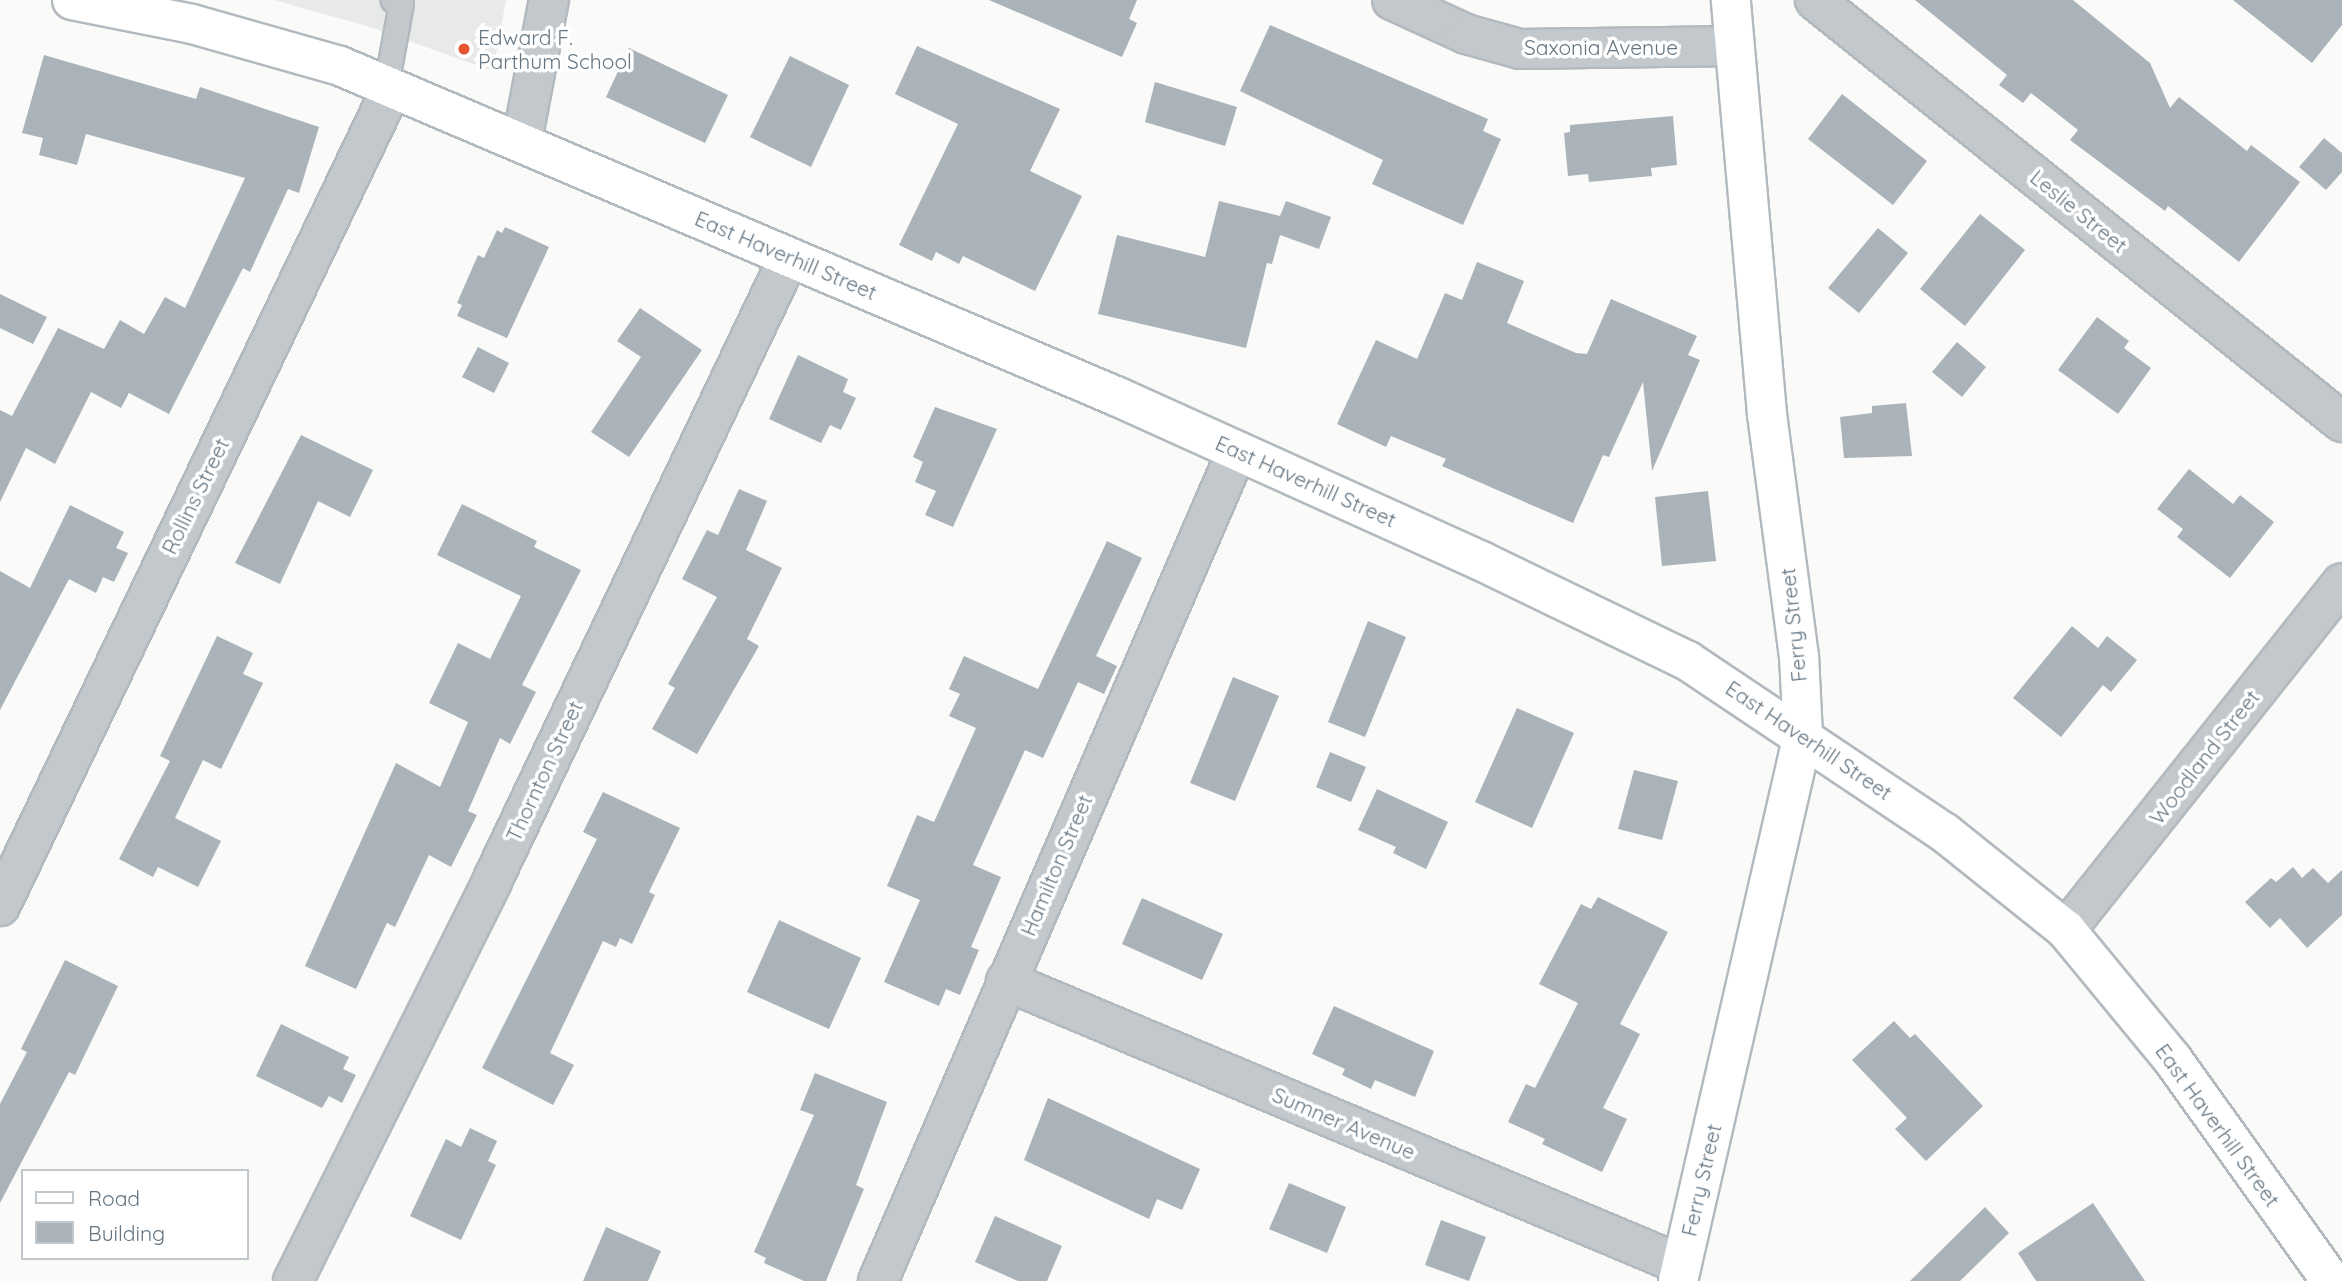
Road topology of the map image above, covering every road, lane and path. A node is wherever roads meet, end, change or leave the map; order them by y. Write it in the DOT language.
graph roads {
  1 [pos="72,0"];
  2 [pos="393,0"];
  3 [pos="550,0"];
  4 [pos="1392,0"];
  5 [pos="1731,0"];
  6 [pos="1815,0"];
  7 [pos="176,10"];
  8 [pos="1735,46"];
  9 [pos="389,86"];
  10 [pos="522,141"];
  11 [pos="789,257"];
  12 [pos="2342,422"];
  13 [pos="1237,451"];
  14 [pos="2342,583"];
  15 [pos="1803,735"];
  16 [pos="0,906"];
  17 [pos="2066,930"];
  18 [pos="1006,981"];
  19 [pos="1680,1273"];
  20 [pos="293,1281"];
  21 [pos="878,1281"];
  22 [pos="2331,1281"];
  1 -- 7 [label="main road, East Haverhill Street"];
  2 -- 9 [label="lane"];
  3 -- 10 [label="street"];
  4 -- 8 [label="street, Saxonia Avenue"];
  5 -- 8 [label="main road, Ferry Street"];
  6 -- 12 [label="street, Leslie Street"];
  7 -- 9 [label="main road, East Haverhill Street"];
  8 -- 15 [label="main road, Ferry Street"];
  9 -- 10 [label="main road, East Haverhill Street"];
  9 -- 16 [label="street, Rollins Street"];
  10 -- 11 [label="main road, East Haverhill Street"];
  11 -- 13 [label="main road, East Haverhill Street"];
  11 -- 20 [label="street, Thornton Street"];
  13 -- 15 [label="main road, East Haverhill Street"];
  13 -- 18 [label="street, Hamilton Street"];
  14 -- 17 [label="street, Woodland Street"];
  15 -- 17 [label="main road, East Haverhill Street"];
  15 -- 19 [label="main road, Ferry Street"];
  17 -- 22 [label="main road, East Haverhill Street"];
  18 -- 19 [label="street, Sumner Avenue"];
  18 -- 21 [label="street, Hamilton Street"];
}
